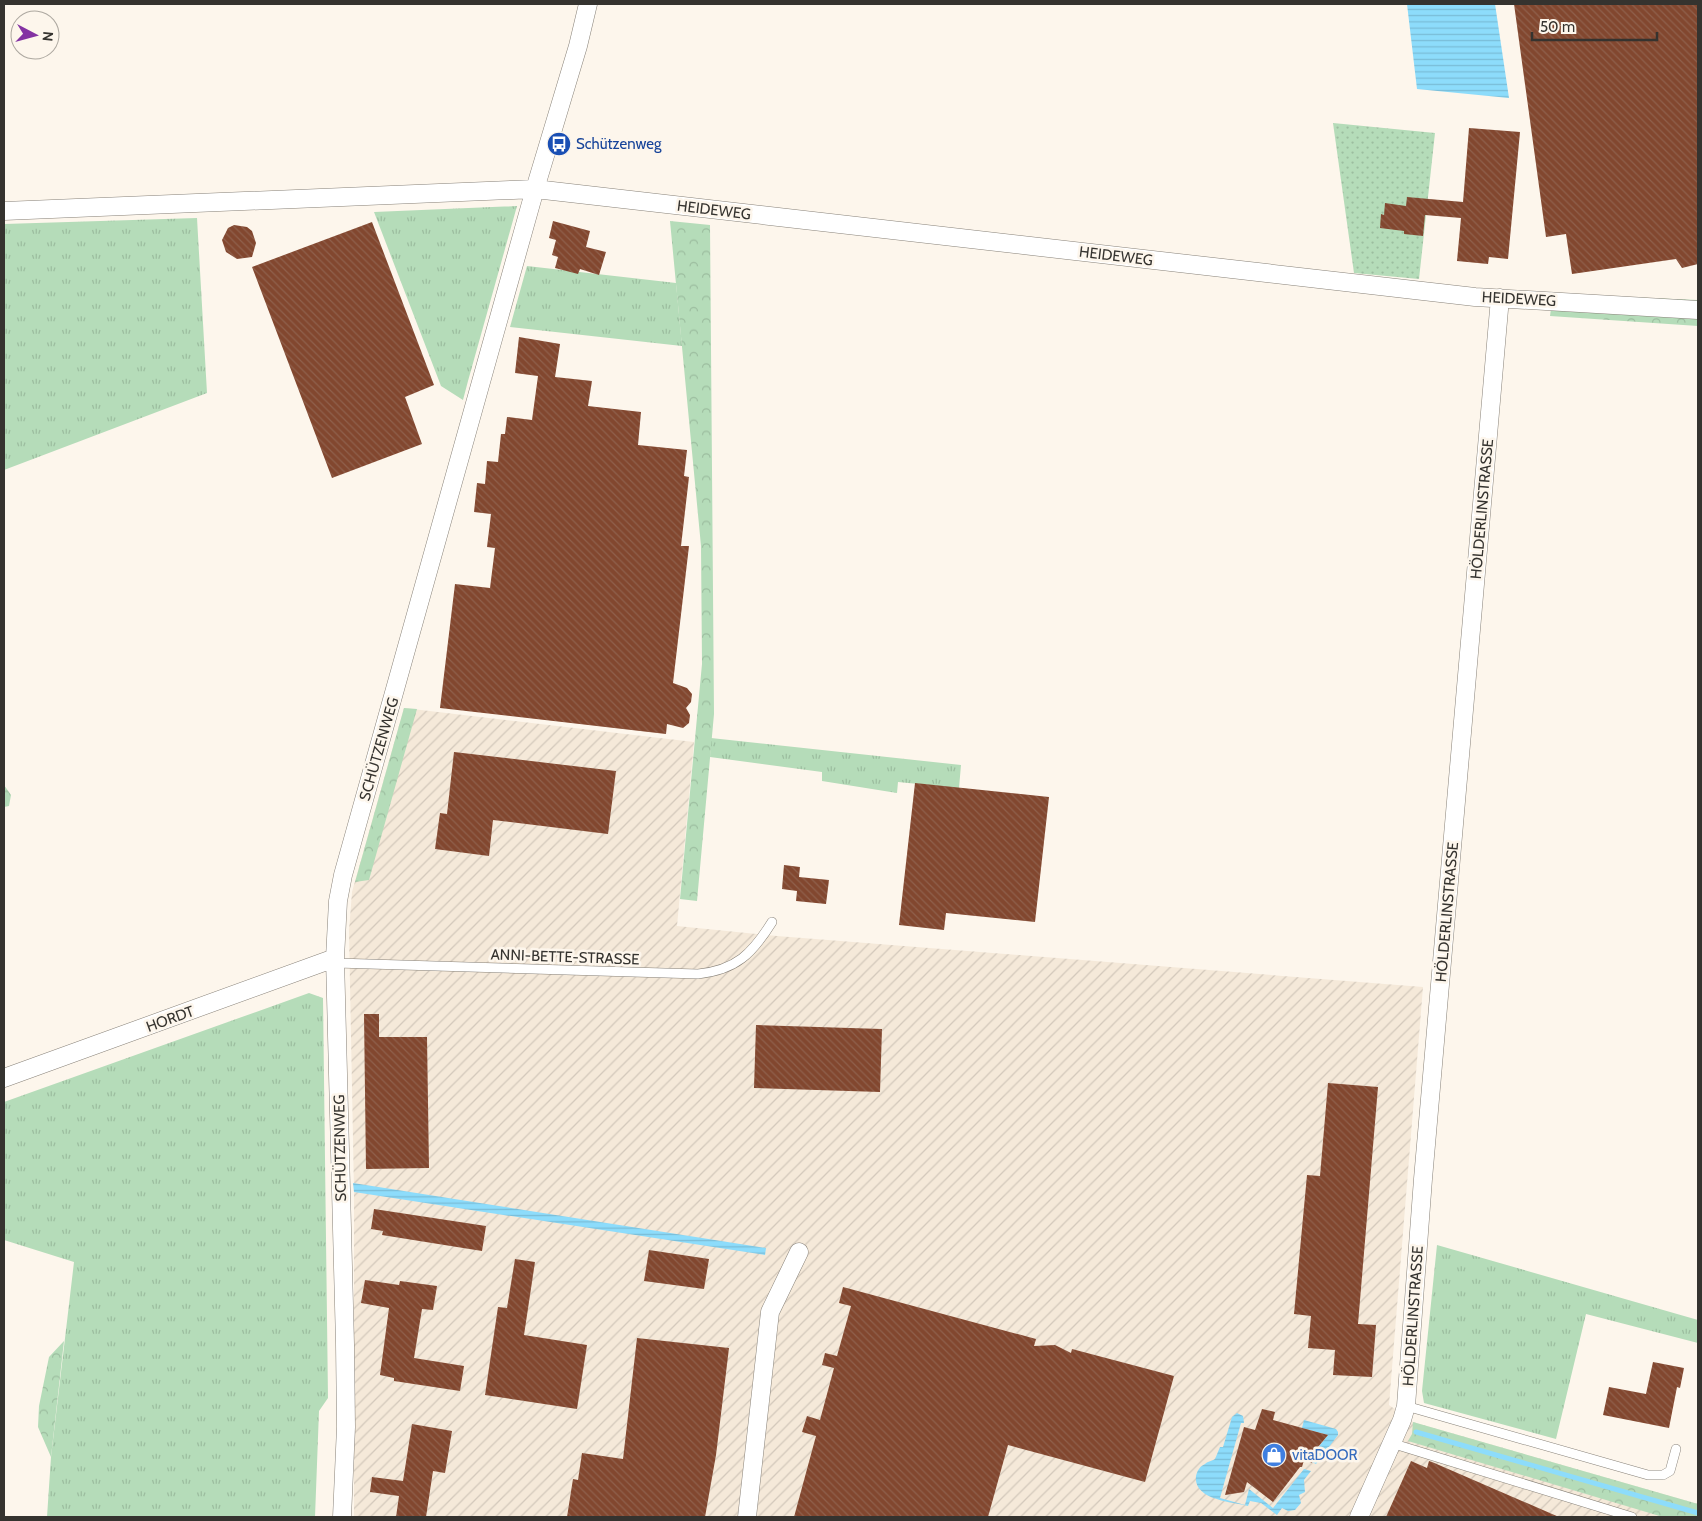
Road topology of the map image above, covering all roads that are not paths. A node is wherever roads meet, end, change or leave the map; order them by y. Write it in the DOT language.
graph roads {
  1 [pos="588,4"];
  2 [pos="535,189"];
  3 [pos="4,211"];
  4 [pos="1500,298"];
  5 [pos="1698,310"];
  6 [pos="772,922"];
  7 [pos="335,960"];
  8 [pos="4,1078"];
  9 [pos="799,1252"];
  10 [pos="1406,1406"];
  11 [pos="1391,1443"];
  12 [pos="1676,1449"];
  13 [pos="342,1517"];
  14 [pos="747,1517"];
  15 [pos="1359,1517"];
  16 [pos="1632,1517"];
  1 -- 2 [label="street, SCHÜTZENWEG"];
  2 -- 3 [label="street, HEIDEWEG"];
  2 -- 4 [label="street, HEIDEWEG"];
  2 -- 7 [label="street, SCHÜTZENWEG"];
  4 -- 5 [label="street, HEIDEWEG"];
  4 -- 10 [label="street, HÖLDERLINSTRASSE"];
  6 -- 7 [label="lane, ANNI-BETTE-STRASSE"];
  7 -- 8 [label="street, HORDT"];
  7 -- 13 [label="street, SCHÜTZENWEG"];
  9 -- 14 [label="street"];
  10 -- 11 [label="street, HÖLDERLINSTRASSE"];
  10 -- 12 [label="lane"];
  11 -- 15 [label="street, HÖLDERLINSTRASSE"];
  11 -- 16 [label="lane"];
}
